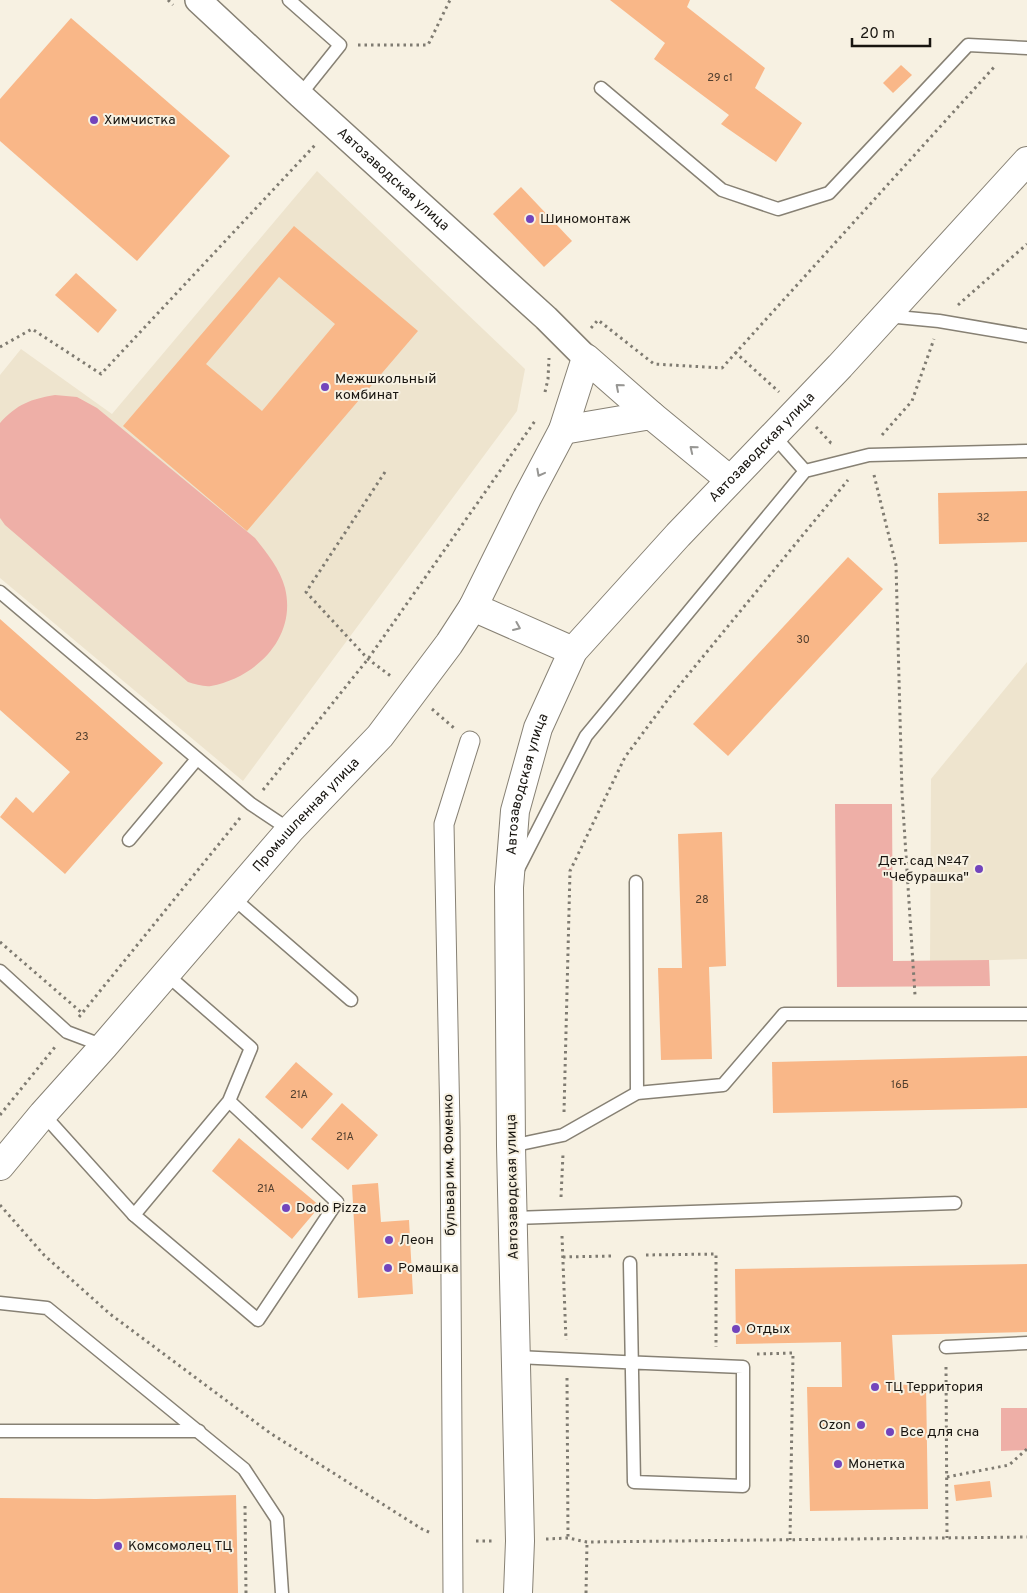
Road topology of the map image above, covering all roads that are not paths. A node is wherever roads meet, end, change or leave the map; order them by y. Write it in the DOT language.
graph roads {
  1 [pos="198,0"];
  2 [pos="289,0"];
  3 [pos="1027,48"];
  4 [pos="601,88"];
  5 [pos="300,95"];
  6 [pos="1027,160"];
  7 [pos="884,316"];
  8 [pos="1027,336"];
  9 [pos="580,352"];
  10 [pos="651,415"];
  11 [pos="563,430"];
  12 [pos="774,436"];
  13 [pos="1027,451"];
  14 [pos="805,472"];
  15 [pos="730,480"];
  16 [pos="0,592"];
  17 [pos="473,607"];
  18 [pos="573,650"];
  19 [pos="470,741"];
  20 [pos="197,759"];
  21 [pos="290,830"];
  22 [pos="128,840"];
  23 [pos="636,882"];
  24 [pos="509,886"];
  25 [pos="232,897"];
  26 [pos="0,971"];
  27 [pos="166,974"];
  28 [pos="351,1000"];
  29 [pos="1027,1014"];
  30 [pos="104,1046"];
  31 [pos="636,1094"];
  32 [pos="230,1101"];
  33 [pos="43,1114"];
  34 [pos="511,1146"];
  35 [pos="0,1166"];
  36 [pos="955,1203"];
  37 [pos="134,1215"];
  38 [pos="514,1218"];
  39 [pos="630,1263"];
  40 [pos="0,1303"];
  41 [pos="1027,1343"];
  42 [pos="946,1347"];
  43 [pos="517,1357"];
  44 [pos="631,1362"];
  45 [pos="0,1431"];
  46 [pos="199,1431"];
  47 [pos="282,1593"];
  48 [pos="453,1593"];
  49 [pos="518,1593"];
  1 -- 5 [label="street, Автозаводская улица"];
  2 -- 5 [label="lane"];
  3 -- 4 [label="lane"];
  5 -- 9 [label="street, Автозаводская улица"];
  6 -- 7 [label="street, Автозаводская улица"];
  7 -- 8 [label="lane"];
  7 -- 12 [label="street, Автозаводская улица"];
  10 -- 9 [label="street, one-way"];
  9 -- 11 [label="street, Промышленная улица"];
  10 -- 11 [label="street"];
  15 -- 10 [label="street, one-way"];
  11 -- 17 [label="street, Промышленная улица, one-way"];
  12 -- 14 [label="lane"];
  12 -- 15 [label="street, Автозаводская улица"];
  13 -- 14 [label="lane"];
  14 -- 24 [label="lane"];
  15 -- 18 [label="street, Автозаводская улица"];
  16 -- 20 [label="lane"];
  17 -- 18 [label="street, one-way"];
  17 -- 21 [label="street, Промышленная улица"];
  18 -- 24 [label="street, Автозаводская улица"];
  19 -- 48 [label="street, бульвар им. Фоменко"];
  20 -- 21 [label="lane"];
  20 -- 22 [label="lane"];
  21 -- 25 [label="street, Промышленная улица"];
  23 -- 31 [label="lane"];
  24 -- 34 [label="street, Автозаводская улица"];
  25 -- 27 [label="street, Промышленная улица"];
  25 -- 28 [label="lane"];
  26 -- 30 [label="lane"];
  27 -- 30 [label="street, Промышленная улица"];
  27 -- 32 [label="lane"];
  29 -- 31 [label="lane"];
  30 -- 33 [label="street, Промышленная улица"];
  31 -- 34 [label="lane"];
  32 -- 37 [label="lane"];
  32 -- 37 [label="lane"];
  33 -- 35 [label="street, Промышленная улица"];
  33 -- 37 [label="lane"];
  34 -- 38 [label="street, Автозаводская улица"];
  36 -- 38 [label="lane"];
  38 -- 43 [label="street, Автозаводская улица"];
  39 -- 44 [label="lane"];
  40 -- 46 [label="lane"];
  41 -- 42 [label="lane"];
  43 -- 44 [label="lane"];
  43 -- 49 [label="street, Автозаводская улица"];
  44 -- 44 [label="lane"];
  45 -- 46 [label="lane"];
  46 -- 47 [label="lane"];
}
